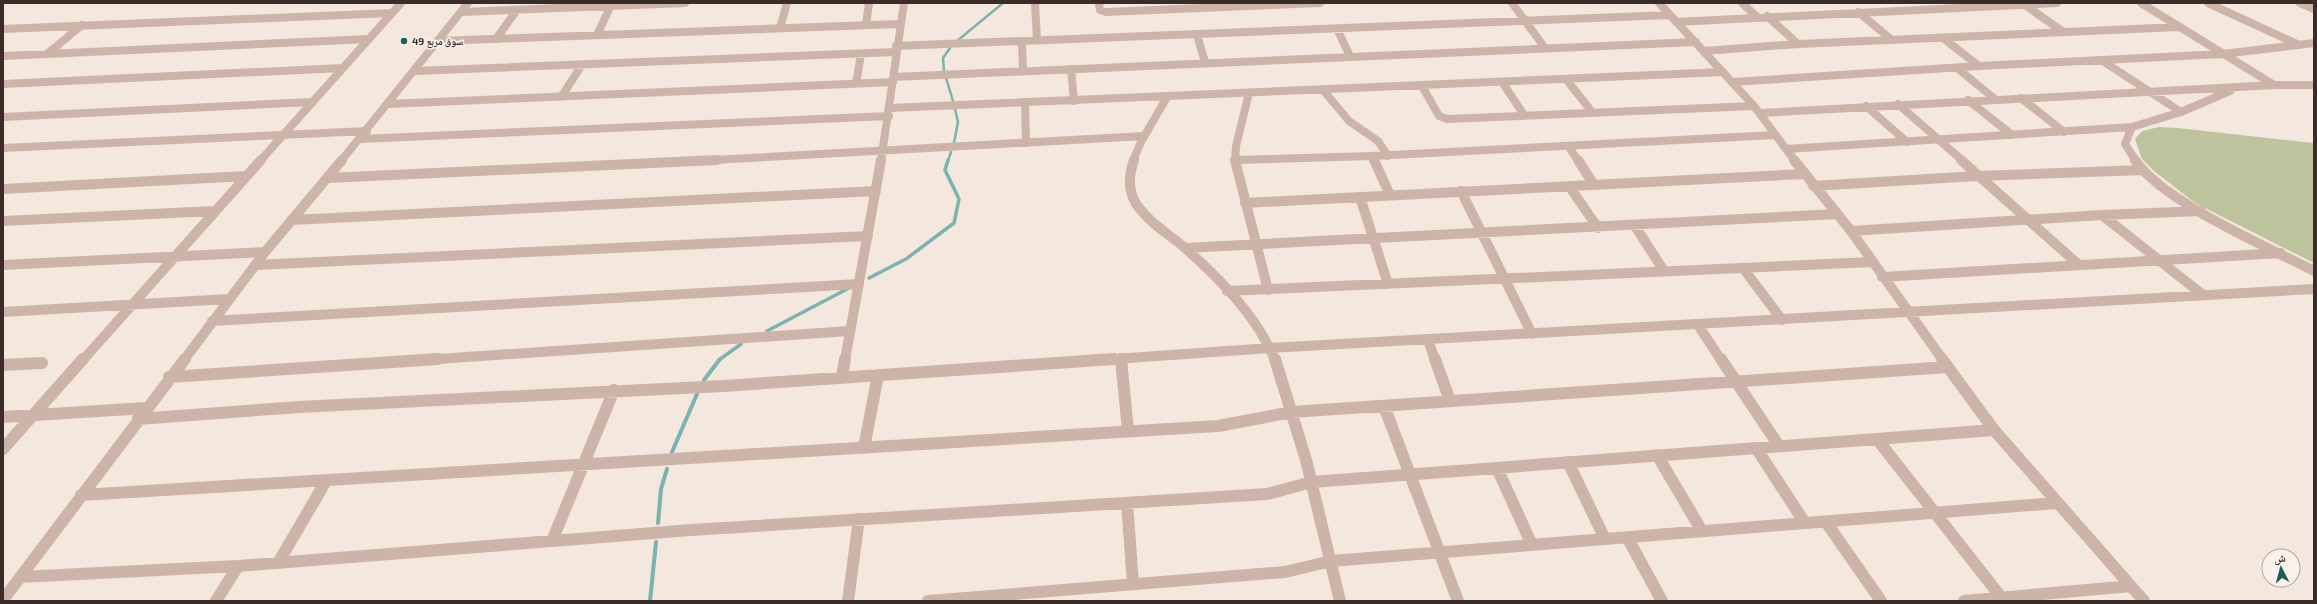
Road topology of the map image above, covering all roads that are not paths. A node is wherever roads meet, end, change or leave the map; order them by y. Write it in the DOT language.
graph roads {
  1 [pos="401,3"];
  2 [pos="468,3"];
  3 [pos="685,3"];
  4 [pos="787,3"];
  5 [pos="869,3"];
  6 [pos="904,3"];
  7 [pos="1035,3"];
  8 [pos="1099,3"];
  9 [pos="1320,3"];
  10 [pos="1512,3"];
  11 [pos="1659,3"];
  12 [pos="1742,3"];
  13 [pos="1898,3"];
  14 [pos="2057,3"];
  15 [pos="2141,3"];
  16 [pos="2208,3"];
  17 [pos="2300,3"];
  18 [pos="2023,4"];
  19 [pos="611,5"];
  20 [pos="1175,6"];
  21 [pos="1906,9"];
  22 [pos="2314,9"];
  23 [pos="517,10"];
  24 [pos="461,12"];
  25 [pos="1858,12"];
  26 [pos="392,13"];
  27 [pos="1670,15"];
  28 [pos="1756,16"];
  29 [pos="1767,16"];
  30 [pos="1525,21"];
  31 [pos="1676,22"];
  32 [pos="900,24"];
  33 [pos="866,25"];
  34 [pos="82,26"];
  35 [pos="2179,27"];
  36 [pos="3,28"];
  37 [pos="780,28"];
  38 [pos="1337,29"];
  39 [pos="2062,31"];
  40 [pos="597,35"];
  41 [pos="1197,35"];
  42 [pos="1943,38"];
  43 [pos="368,39"];
  44 [pos="496,39"];
  45 [pos="1892,40"];
  46 [pos="438,41"];
  47 [pos="1037,41"];
  48 [pos="1022,42"];
  49 [pos="1696,42"];
  50 [pos="2314,43"];
  51 [pos="1798,44"];
  52 [pos="2299,45"];
  53 [pos="1545,48"];
  54 [pos="896,49"];
  55 [pos="1704,51"];
  56 [pos="47,54"];
  57 [pos="861,54"];
  58 [pos="2223,54"];
  59 [pos="3,56"];
  60 [pos="1350,56"];
  61 [pos="2101,60"];
  62 [pos="1205,62"];
  63 [pos="582,64"];
  64 [pos="1979,66"];
  65 [pos="343,68"];
  66 [pos="1957,68"];
  67 [pos="1071,69"];
  68 [pos="416,71"];
  69 [pos="1023,71"];
  70 [pos="1723,72"];
  71 [pos="1566,79"];
  72 [pos="893,80"];
  73 [pos="1502,82"];
  74 [pos="1732,82"];
  75 [pos="3,84"];
  76 [pos="856,84"];
  77 [pos="2274,85"];
  78 [pos="2314,85"];
  79 [pos="1422,86"];
  80 [pos="2241,88"];
  81 [pos="1324,90"];
  82 [pos="2150,91"];
  83 [pos="1249,93"];
  84 [pos="560,97"];
  85 [pos="1167,97"];
  86 [pos="2021,98"];
  87 [pos="1995,99"];
  88 [pos="1968,100"];
  89 [pos="1074,101"];
  90 [pos="312,102"];
  91 [pos="1025,103"];
  92 [pos="389,104"];
  93 [pos="1898,104"];
  94 [pos="1866,106"];
  95 [pos="1757,110"];
  96 [pos="890,112"];
  97 [pos="1592,112"];
  98 [pos="2181,112"];
  99 [pos="1524,115"];
  100 [pos="3,117"];
  101 [pos="2132,127"];
  102 [pos="367,131"];
  103 [pos="2064,132"];
  104 [pos="283,135"];
  105 [pos="1776,135"];
  106 [pos="2012,135"];
  107 [pos="1144,136"];
  108 [pos="360,139"];
  109 [pos="1937,140"];
  110 [pos="1907,142"];
  111 [pos="1026,143"];
  112 [pos="1569,147"];
  113 [pos="3,148"];
  114 [pos="1786,150"];
  115 [pos="882,152"];
  116 [pos="1372,156"];
  117 [pos="1388,156"];
  118 [pos="1235,160"];
  119 [pos="2143,170"];
  120 [pos="1804,174"];
  121 [pos="246,176"];
  122 [pos="1977,176"];
  123 [pos="327,178"];
  124 [pos="1594,185"];
  125 [pos="1569,186"];
  126 [pos="1812,186"];
  127 [pos="3,189"];
  128 [pos="876,191"];
  129 [pos="1461,191"];
  130 [pos="1390,195"];
  131 [pos="1360,197"];
  132 [pos="1246,203"];
  133 [pos="215,211"];
  134 [pos="2201,211"];
  135 [pos="1837,214"];
  136 [pos="2102,215"];
  137 [pos="291,220"];
  138 [pos="2027,220"];
  139 [pos="3,222"];
  140 [pos="1635,226"];
  141 [pos="1598,228"];
  142 [pos="1851,231"];
  143 [pos="1483,234"];
  144 [pos="868,236"];
  145 [pos="1375,239"];
  146 [pos="1256,245"];
  147 [pos="1185,248"];
  148 [pos="265,252"];
  149 [pos="2281,253"];
  150 [pos="174,256"];
  151 [pos="2157,260"];
  152 [pos="1872,262"];
  153 [pos="3,265"];
  154 [pos="255,265"];
  155 [pos="2079,265"];
  156 [pos="1743,268"];
  157 [pos="1664,271"];
  158 [pos="2314,271"];
  159 [pos="1882,277"];
  160 [pos="1506,278"];
  161 [pos="859,284"];
  162 [pos="1388,284"];
  163 [pos="2314,289"];
  164 [pos="1268,290"];
  165 [pos="1227,291"];
  166 [pos="2203,295"];
  167 [pos="228,299"];
  168 [pos="131,304"];
  169 [pos="3,312"];
  170 [pos="1908,313"];
  171 [pos="1782,320"];
  172 [pos="212,321"];
  173 [pos="1698,325"];
  174 [pos="849,331"];
  175 [pos="1532,334"];
  176 [pos="1428,340"];
  177 [pos="1270,348"];
  178 [pos="1121,358"];
  179 [pos="42,363"];
  180 [pos="3,365"];
  181 [pos="1948,367"];
  182 [pos="878,375"];
  183 [pos="169,377"];
  184 [pos="842,377"];
  185 [pos="1736,382"];
  186 [pos="614,390"];
  187 [pos="1450,401"];
  188 [pos="1384,406"];
  189 [pos="146,408"];
  190 [pos="1292,412"];
  191 [pos="32,416"];
  192 [pos="3,417"];
  193 [pos="138,419"];
  194 [pos="1994,430"];
  195 [pos="1128,431"];
  196 [pos="1877,439"];
  197 [pos="1779,446"];
  198 [pos="864,448"];
  199 [pos="1756,448"];
  200 [pos="3,449"];
  201 [pos="1657,455"];
  202 [pos="1568,462"];
  203 [pos="582,465"];
  204 [pos="1497,468"];
  205 [pos="1409,474"];
  206 [pos="326,481"];
  207 [pos="1312,482"];
  208 [pos="81,495"];
  209 [pos="1127,503"];
  210 [pos="2056,503"];
  211 [pos="1934,513"];
  212 [pos="859,519"];
  213 [pos="1826,522"];
  214 [pos="1805,523"];
  215 [pos="1702,531"];
  216 [pos="1627,537"];
  217 [pos="1605,539"];
  218 [pos="552,541"];
  219 [pos="1532,545"];
  220 [pos="1439,552"];
  221 [pos="1331,561"];
  222 [pos="278,563"];
  223 [pos="238,566"];
  224 [pos="20,577"];
  225 [pos="1133,584"];
  226 [pos="2131,586"];
  227 [pos="996,598"];
  228 [pos="2002,599"];
  229 [pos="3,600"];
  230 [pos="216,601"];
  231 [pos="848,601"];
  232 [pos="928,601"];
  233 [pos="1340,601"];
  234 [pos="1458,601"];
  235 [pos="1662,601"];
  236 [pos="1881,601"];
  237 [pos="1964,601"];
  238 [pos="2144,601"];
  1 -- 26 [label="street"];
  2 -- 24 [label="street"];
  3 -- 19 [label="street"];
  4 -- 37 [label="street"];
  5 -- 33 [label="street"];
  6 -- 32 [label="street"];
  7 -- 47 [label="street"];
  8 -- 20 [label="street"];
  9 -- 20 [label="street"];
  10 -- 30 [label="street"];
  11 -- 27 [label="street"];
  12 -- 28 [label="street"];
  13 -- 21 [label="street"];
  14 -- 18 [label="street"];
  15 -- 35 [label="street"];
  16 -- 52 [label="street"];
  17 -- 22 [label="street"];
  18 -- 21 [label="street"];
  18 -- 39 [label="street"];
  19 -- 23 [label="street"];
  19 -- 40 [label="street"];
  21 -- 25 [label="street"];
  23 -- 24 [label="street"];
  23 -- 44 [label="street"];
  24 -- 46 [label="street"];
  25 -- 29 [label="street"];
  25 -- 45 [label="street"];
  26 -- 34 [label="street"];
  26 -- 43 [label="street"];
  27 -- 30 [label="street"];
  27 -- 31 [label="street"];
  28 -- 29 [label="street"];
  28 -- 31 [label="street"];
  29 -- 51 [label="street"];
  30 -- 38 [label="street"];
  30 -- 53 [label="street"];
  31 -- 49 [label="street"];
  32 -- 33 [label="street"];
  32 -- 54 [label="street"];
  33 -- 37 [label="street"];
  34 -- 36 [label="street"];
  34 -- 56 [label="street"];
  35 -- 39 [label="street"];
  35 -- 58 [label="street"];
  37 -- 40 [label="street"];
  38 -- 41 [label="street"];
  38 -- 60 [label="street"];
  39 -- 42 [label="street"];
  40 -- 44 [label="street"];
  41 -- 47 [label="street"];
  41 -- 62 [label="street"];
  42 -- 45 [label="street"];
  42 -- 64 [label="street"];
  43 -- 56 [label="street"];
  43 -- 65 [label="street"];
  44 -- 46 [label="street"];
  45 -- 51 [label="street"];
  46 -- 68 [label="street"];
  47 -- 48 [label="street"];
  48 -- 54 [label="street"];
  48 -- 69 [label="street"];
  49 -- 53 [label="street"];
  49 -- 55 [label="street"];
  50 -- 52 [label="street"];
  51 -- 55 [label="street"];
  52 -- 58 [label="street"];
  53 -- 60 [label="street"];
  54 -- 57 [label="street"];
  54 -- 72 [label="street"];
  55 -- 70 [label="street"];
  56 -- 59 [label="street"];
  57 -- 63 [label="street"];
  57 -- 76 [label="street"];
  58 -- 61 [label="street"];
  58 -- 77 [label="street"];
  60 -- 62 [label="street"];
  61 -- 64 [label="street"];
  61 -- 82 [label="street"];
  62 -- 67 [label="street"];
  63 -- 68 [label="street"];
  63 -- 84 [label="street"];
  64 -- 66 [label="street"];
  65 -- 75 [label="street"];
  65 -- 90 [label="street"];
  66 -- 74 [label="street"];
  66 -- 87 [label="street"];
  67 -- 69 [label="street"];
  67 -- 89 [label="street"];
  68 -- 92 [label="street"];
  69 -- 72 [label="street"];
  70 -- 71 [label="street"];
  70 -- 74 [label="street"];
  71 -- 73 [label="street"];
  71 -- 97 [label="street"];
  72 -- 76 [label="street"];
  72 -- 96 [label="street"];
  73 -- 79 [label="street"];
  73 -- 99 [label="street"];
  74 -- 95 [label="street"];
  76 -- 84 [label="street"];
  77 -- 78 [label="street"];
  77 -- 80 [label="street"];
  79 -- 81 [label="street"];
  79 -- 99 [label="street"];
  80 -- 82 [label="street"];
  80 -- 98 [label="street"];
  81 -- 83 [label="street"];
  81 -- 117 [label="street"];
  82 -- 86 [label="street"];
  82 -- 98 [label="street"];
  83 -- 85 [label="street"];
  83 -- 118 [label="street"];
  84 -- 92 [label="street"];
  85 -- 89 [label="street"];
  85 -- 107 [label="street"];
  86 -- 87 [label="street"];
  86 -- 103 [label="street"];
  87 -- 88 [label="street"];
  88 -- 93 [label="street"];
  88 -- 106 [label="street"];
  89 -- 91 [label="street"];
  90 -- 100 [label="street"];
  90 -- 104 [label="street"];
  91 -- 96 [label="street"];
  91 -- 111 [label="street"];
  92 -- 102 [label="street"];
  93 -- 94 [label="street"];
  93 -- 109 [label="street"];
  94 -- 95 [label="street"];
  94 -- 110 [label="street"];
  95 -- 97 [label="street"];
  95 -- 105 [label="street"];
  96 -- 108 [label="street"];
  96 -- 115 [label="street"];
  97 -- 99 [label="street"];
  98 -- 101 [label="street"];
  101 -- 103 [label="street"];
  101 -- 119 [label="street"];
  102 -- 104 [label="street"];
  102 -- 108 [label="street"];
  103 -- 106 [label="street"];
  104 -- 113 [label="street"];
  104 -- 121 [label="street"];
  105 -- 112 [label="street"];
  105 -- 114 [label="street"];
  106 -- 109 [label="street"];
  107 -- 111 [label="street"];
  107 -- 147 [label="street"];
  108 -- 123 [label="street"];
  109 -- 110 [label="street"];
  109 -- 122 [label="street"];
  110 -- 114 [label="street"];
  111 -- 115 [label="street"];
  112 -- 117 [label="street"];
  112 -- 124 [label="street"];
  114 -- 120 [label="street"];
  115 -- 123 [label="street"];
  115 -- 128 [label="street"];
  116 -- 117 [label="street"];
  116 -- 118 [label="street"];
  116 -- 130 [label="street"];
  118 -- 132 [label="street"];
  119 -- 122 [label="street"];
  119 -- 134 [label="street"];
  120 -- 124 [label="street"];
  120 -- 126 [label="street"];
  121 -- 127 [label="street"];
  121 -- 133 [label="street"];
  122 -- 126 [label="street"];
  122 -- 138 [label="street"];
  123 -- 137 [label="street"];
  124 -- 125 [label="street"];
  125 -- 129 [label="street"];
  125 -- 141 [label="street"];
  126 -- 135 [label="street"];
  128 -- 137 [label="street"];
  128 -- 144 [label="street"];
  129 -- 130 [label="street"];
  129 -- 143 [label="street"];
  130 -- 131 [label="street"];
  131 -- 132 [label="street"];
  131 -- 145 [label="street"];
  132 -- 146 [label="street"];
  133 -- 139 [label="street"];
  133 -- 150 [label="street"];
  134 -- 136 [label="street"];
  134 -- 149 [label="street"];
  135 -- 140 [label="street"];
  135 -- 142 [label="street"];
  136 -- 138 [label="street"];
  136 -- 151 [label="street"];
  137 -- 148 [label="street"];
  138 -- 142 [label="street"];
  138 -- 155 [label="street"];
  140 -- 141 [label="street"];
  140 -- 157 [label="street"];
  141 -- 143 [label="street"];
  142 -- 152 [label="street"];
  143 -- 145 [label="street"];
  143 -- 160 [label="street"];
  144 -- 154 [label="street"];
  144 -- 161 [label="street"];
  145 -- 146 [label="street"];
  145 -- 162 [label="street"];
  146 -- 147 [label="street"];
  146 -- 164 [label="street"];
  147 -- 165 [label="street"];
  148 -- 150 [label="street"];
  148 -- 154 [label="street"];
  149 -- 151 [label="street"];
  149 -- 158 [label="street"];
  150 -- 153 [label="street"];
  150 -- 168 [label="street"];
  151 -- 155 [label="street"];
  151 -- 166 [label="street"];
  152 -- 156 [label="street"];
  152 -- 159 [label="street"];
  154 -- 167 [label="street"];
  155 -- 159 [label="street"];
  156 -- 157 [label="street"];
  156 -- 171 [label="street"];
  157 -- 160 [label="street"];
  159 -- 170 [label="street"];
  160 -- 162 [label="street"];
  160 -- 175 [label="street"];
  161 -- 172 [label="street"];
  161 -- 174 [label="street"];
  162 -- 164 [label="street"];
  163 -- 166 [label="street"];
  164 -- 165 [label="street"];
  165 -- 177 [label="street"];
  166 -- 170 [label="street"];
  167 -- 168 [label="street"];
  167 -- 172 [label="street"];
  168 -- 169 [label="street"];
  168 -- 191 [label="street"];
  170 -- 171 [label="street"];
  170 -- 181 [label="street"];
  171 -- 173 [label="street"];
  172 -- 183 [label="street"];
  173 -- 175 [label="street"];
  173 -- 185 [label="street"];
  174 -- 183 [label="street"];
  174 -- 184 [label="street"];
  175 -- 176 [label="street"];
  176 -- 177 [label="street"];
  176 -- 187 [label="street"];
  177 -- 178 [label="street"];
  177 -- 190 [label="street"];
  178 -- 182 [label="street"];
  178 -- 195 [label="street"];
  179 -- 180 [label="street"];
  181 -- 185 [label="street"];
  181 -- 194 [label="street"];
  182 -- 184 [label="street"];
  182 -- 198 [label="street"];
  183 -- 189 [label="street"];
  184 -- 186 [label="street"];
  185 -- 187 [label="street"];
  185 -- 197 [label="street"];
  186 -- 193 [label="street"];
  186 -- 203 [label="street"];
  187 -- 188 [label="street"];
  188 -- 190 [label="street"];
  188 -- 205 [label="street"];
  189 -- 191 [label="street"];
  189 -- 193 [label="street"];
  190 -- 195 [label="street"];
  190 -- 207 [label="street"];
  191 -- 192 [label="street"];
  191 -- 200 [label="street"];
  193 -- 208 [label="street"];
  194 -- 196 [label="street"];
  194 -- 210 [label="street"];
  195 -- 198 [label="street"];
  196 -- 197 [label="street"];
  196 -- 211 [label="street"];
  197 -- 199 [label="street"];
  198 -- 203 [label="street"];
  199 -- 201 [label="street"];
  199 -- 214 [label="street"];
  201 -- 202 [label="street"];
  201 -- 215 [label="street"];
  202 -- 204 [label="street"];
  202 -- 217 [label="street"];
  203 -- 206 [label="street"];
  203 -- 218 [label="street"];
  204 -- 205 [label="street"];
  204 -- 219 [label="street"];
  205 -- 207 [label="street"];
  205 -- 220 [label="street"];
  206 -- 208 [label="street"];
  206 -- 222 [label="street"];
  207 -- 209 [label="street"];
  207 -- 221 [label="street"];
  208 -- 224 [label="street"];
  209 -- 212 [label="street"];
  209 -- 225 [label="street"];
  210 -- 211 [label="street"];
  210 -- 226 [label="street"];
  211 -- 213 [label="street"];
  211 -- 228 [label="street"];
  212 -- 218 [label="street"];
  212 -- 231 [label="street"];
  213 -- 214 [label="street"];
  213 -- 236 [label="street"];
  214 -- 215 [label="street"];
  215 -- 216 [label="street"];
  216 -- 217 [label="street"];
  216 -- 235 [label="street"];
  217 -- 219 [label="street"];
  218 -- 222 [label="street"];
  219 -- 220 [label="street"];
  220 -- 221 [label="street"];
  220 -- 234 [label="street"];
  221 -- 225 [label="street"];
  221 -- 233 [label="street"];
  222 -- 223 [label="street"];
  223 -- 224 [label="street"];
  223 -- 230 [label="street"];
  224 -- 229 [label="street"];
  225 -- 227 [label="street"];
  226 -- 228 [label="street"];
  226 -- 238 [label="street"];
  227 -- 232 [label="street"];
  228 -- 237 [label="street"];
}
